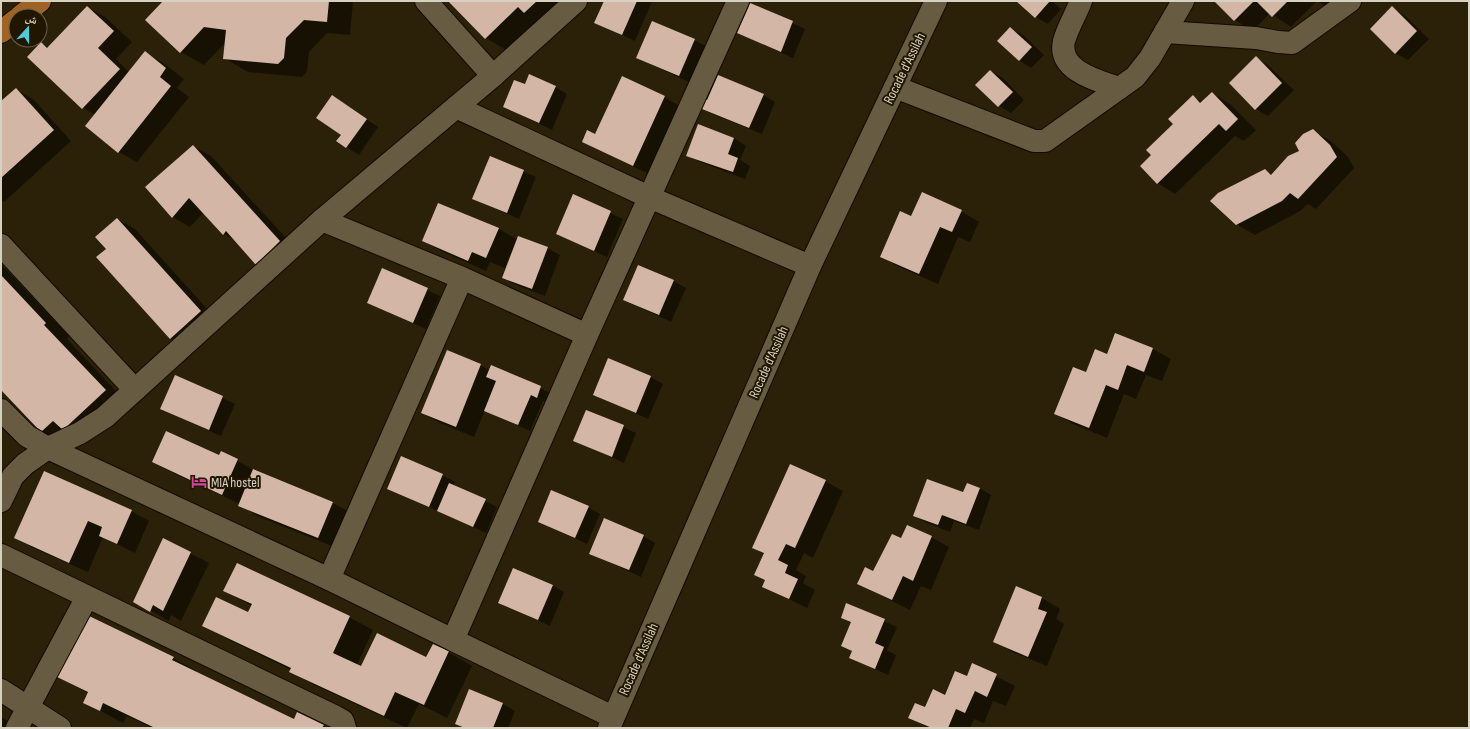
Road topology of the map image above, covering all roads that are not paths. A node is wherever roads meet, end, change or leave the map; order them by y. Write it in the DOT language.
graph roads {
  1 [pos="40,1"];
  2 [pos="426,1"];
  3 [pos="576,1"];
  4 [pos="738,1"];
  5 [pos="936,1"];
  6 [pos="1081,1"];
  7 [pos="1183,1"];
  8 [pos="1350,1"];
  9 [pos="31,8"];
  10 [pos="1164,32"];
  11 [pos="493,76"];
  12 [pos="895,87"];
  13 [pos="1119,88"];
  14 [pos="456,107"];
  15 [pos="649,197"];
  16 [pos="322,220"];
  17 [pos="1,245"];
  18 [pos="810,266"];
  19 [pos="462,278"];
  20 [pos="587,335"];
  21 [pos="135,390"];
  22 [pos="1,410"];
  23 [pos="48,448"];
  24 [pos="7,474"];
  25 [pos="1,501"];
  26 [pos="1,555"];
  27 [pos="329,579"];
  28 [pos="87,597"];
  29 [pos="453,640"];
  30 [pos="1,690"];
  31 [pos="27,707"];
  32 [pos="611,723"];
  33 [pos="17,728"];
  34 [pos="60,728"];
  35 [pos="345,728"];
  1 -- 9 [label="main road"];
  2 -- 11 [label="street"];
  3 -- 11 [label="street"];
  4 -- 15 [label="street"];
  5 -- 12 [label="street, Rocade d'Assilah"];
  6 -- 13 [label="street"];
  7 -- 10 [label="street"];
  8 -- 10 [label="street"];
  10 -- 13 [label="street"];
  11 -- 14 [label="street"];
  12 -- 13 [label="street"];
  12 -- 18 [label="street, Rocade d'Assilah"];
  14 -- 15 [label="street"];
  14 -- 16 [label="street"];
  15 -- 18 [label="street"];
  15 -- 20 [label="street"];
  16 -- 19 [label="street"];
  16 -- 21 [label="street"];
  17 -- 21 [label="street"];
  18 -- 32 [label="street, Rocade d'Assilah"];
  19 -- 20 [label="street"];
  19 -- 27 [label="street"];
  20 -- 29 [label="street"];
  21 -- 23 [label="street"];
  22 -- 23 [label="street"];
  23 -- 24 [label="street"];
  23 -- 27 [label="street"];
  24 -- 25 [label="street"];
  26 -- 28 [label="street"];
  27 -- 29 [label="street"];
  28 -- 31 [label="street"];
  28 -- 35 [label="street"];
  29 -- 32 [label="street"];
  30 -- 31 [label="street"];
  31 -- 33 [label="street"];
  31 -- 34 [label="street"];
}
